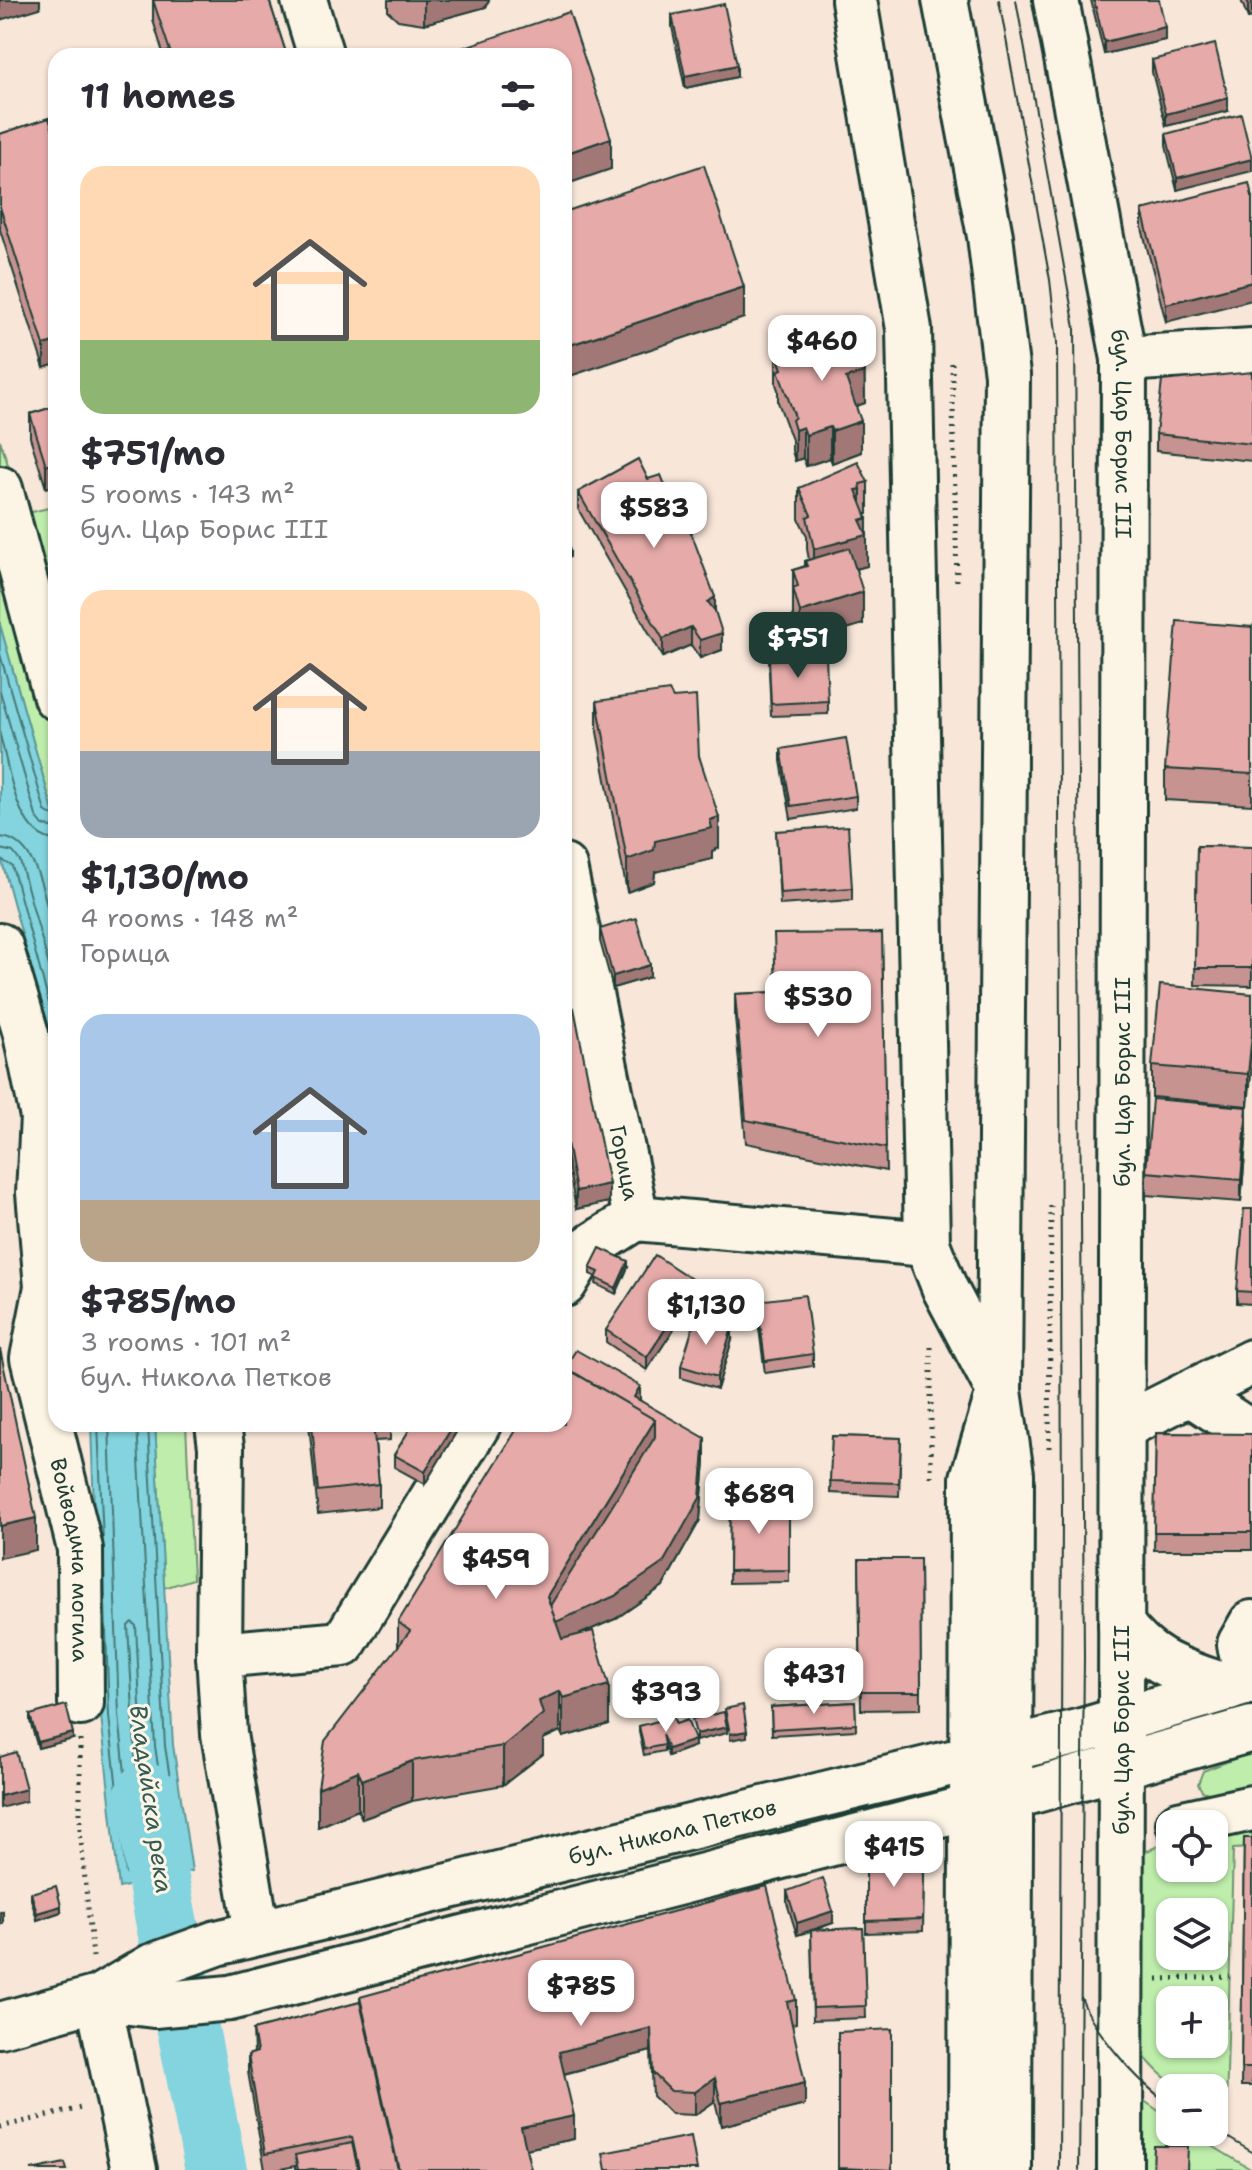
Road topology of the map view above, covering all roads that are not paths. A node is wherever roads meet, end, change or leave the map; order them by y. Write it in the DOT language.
graph roads {
  1 [pos="304,0"];
  2 [pos="854,0"];
  3 [pos="945,0"];
  4 [pos="1056,0"];
  5 [pos="319,48"];
  6 [pos="1252,351"];
  7 [pos="1124,359"];
  8 [pos="0,489"];
  9 [pos="48,667"];
  10 [pos="572,906"];
  11 [pos="0,946"];
  12 [pos="636,1218"];
  13 [pos="927,1244"];
  14 [pos="572,1271"];
  15 [pos="17,1362"];
  16 [pos="1252,1362"];
  17 [pos="999,1391"];
  18 [pos="1190,1393"];
  19 [pos="1122,1427"];
  20 [pos="219,1432"];
  21 [pos="473,1432"];
  22 [pos="1252,1434"];
  23 [pos="1252,1623"];
  24 [pos="1121,1624"];
  25 [pos="219,1655"];
  26 [pos="1242,1683"];
  27 [pos="81,1703"];
  28 [pos="1123,1719"];
  29 [pos="1252,1729"];
  30 [pos="990,1754"];
  31 [pos="1122,1766"];
  32 [pos="991,1802"];
  33 [pos="1252,1808"];
  34 [pos="1228,1813"];
  35 [pos="1156,1829"];
  36 [pos="1121,1837"];
  37 [pos="237,1938"];
  38 [pos="121,1993"];
  39 [pos="0,2025"];
  40 [pos="134,2170"];
  41 [pos="971,2170"];
  42 [pos="1009,2170"];
  43 [pos="1120,2170"];
  1 -- 5 [label="main road"];
  2 -- 13 [label="main road"];
  3 -- 17 [label="main road"];
  4 -- 7 [label="main road, бул. Цар Борис III"];
  6 -- 7 [label="main road"];
  7 -- 19 [label="main road, бул. Цар Борис III"];
  8 -- 9 [label="main road"];
  10 -- 12 [label="main road, Горица"];
  11 -- 15 [label="main road, Войводина могила"];
  12 -- 13 [label="main road, Горица"];
  12 -- 14 [label="main road"];
  13 -- 17 [label="main road"];
  15 -- 27 [label="main road, Войводина могила"];
  16 -- 18 [label="main road"];
  17 -- 30 [label="main road"];
  18 -- 19 [label="main road"];
  18 -- 22 [label="main road"];
  19 -- 24 [label="main road, бул. Цар Борис III"];
  20 -- 25 [label="main road"];
  21 -- 25 [label="main road"];
  23 -- 26 [label="main road"];
  24 -- 26 [label="main road"];
  24 -- 28 [label="main road, бул. Цар Борис III"];
  25 -- 37 [label="main road"];
  26 -- 28 [label="main road, бул. Никола Петков"];
  28 -- 30 [label="main road, бул. Никола Петков"];
  28 -- 31 [label="main road, бул. Цар Борис III"];
  29 -- 31 [label="main road, бул. Никола Петков"];
  30 -- 32 [label="main road"];
  30 -- 37 [label="main road, бул. Никола Петков"];
  31 -- 32 [label="main road, бул. Никола Петков"];
  31 -- 36 [label="main road, бул. Цар Борис III"];
  32 -- 38 [label="main road, бул. Никола Петков"];
  32 -- 41 [label="main road"];
  32 -- 42 [label="main road"];
  33 -- 34 [label="main road"];
  35 -- 36 [label="main road"];
  36 -- 43 [label="main road, бул. Цар Борис III"];
  37 -- 38 [label="main road, бул. Никола Петков"];
  38 -- 39 [label="main road, бул. Никола Петков"];
  38 -- 40 [label="main road"];
}
